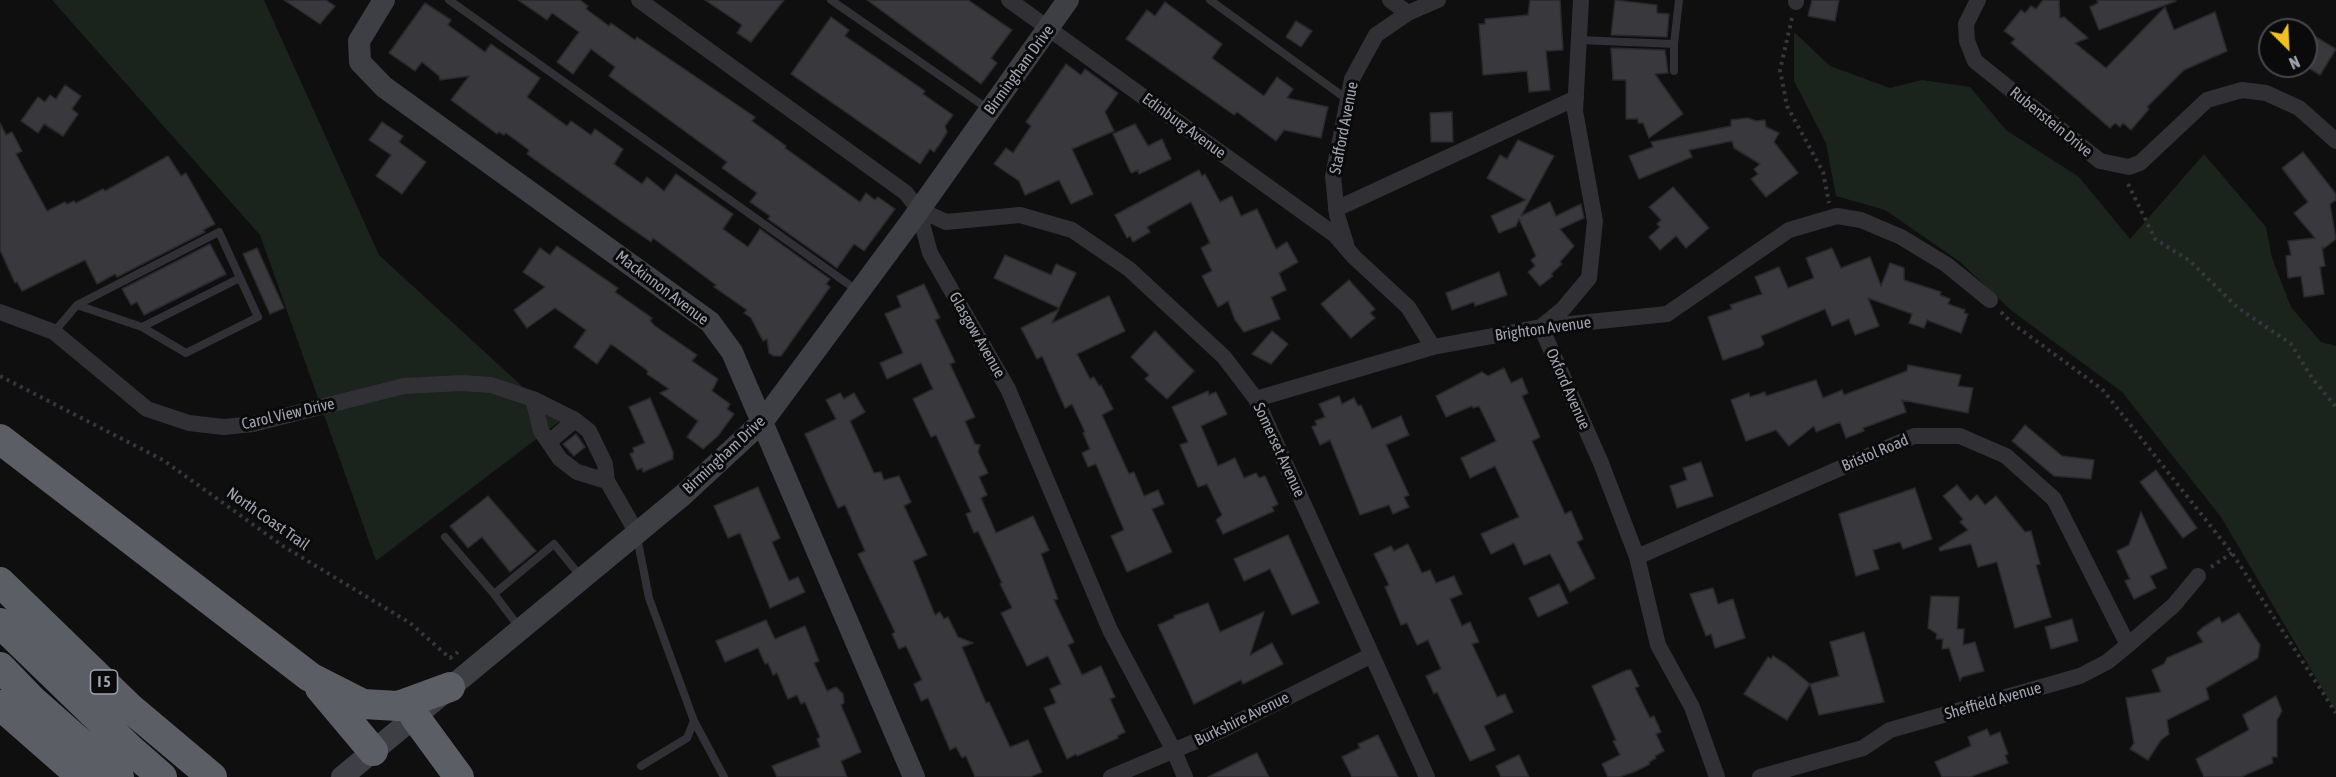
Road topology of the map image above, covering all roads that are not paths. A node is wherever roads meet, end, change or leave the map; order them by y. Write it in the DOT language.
graph roads {
  1 [pos="384,0"];
  2 [pos="449,0"];
  3 [pos="639,0"];
  4 [pos="831,0"];
  5 [pos="1009,0"];
  6 [pos="1068,0"];
  7 [pos="1210,0"];
  8 [pos="1390,0"];
  9 [pos="1438,0"];
  10 [pos="1581,0"];
  11 [pos="1679,0"];
  12 [pos="1978,0"];
  13 [pos="1408,13"];
  14 [pos="1049,28"];
  15 [pos="1579,40"];
  16 [pos="1674,44"];
  17 [pos="1674,71"];
  18 [pos="1576,98"];
  19 [pos="1348,100"];
  20 [pos="989,110"];
  21 [pos="2336,141"];
  22 [pos="918,209"];
  23 [pos="1336,209"];
  24 [pos="1354,257"];
  25 [pos="240,278"];
  26 [pos="858,292"];
  27 [pos="1990,300"];
  28 [pos="77,305"];
  29 [pos="0,312"];
  30 [pos="142,327"];
  31 [pos="1540,327"];
  32 [pos="54,332"];
  33 [pos="1433,348"];
  34 [pos="532,399"];
  35 [pos="1256,399"];
  36 [pos="575,420"];
  37 [pos="763,421"];
  38 [pos="0,439"];
  39 [pos="549,442"];
  40 [pos="608,481"];
  41 [pos="637,533"];
  42 [pos="445,537"];
  43 [pos="1636,557"];
  44 [pos="2198,576"];
  45 [pos="582,579"];
  46 [pos="0,582"];
  47 [pos="494,594"];
  48 [pos="0,623"];
  49 [pos="520,629"];
  50 [pos="2128,645"];
  51 [pos="1370,656"];
  52 [pos="0,667"];
  53 [pos="310,677"];
  54 [pos="450,687"];
  55 [pos="0,705"];
  56 [pos="415,717"];
  57 [pos="694,721"];
  58 [pos="373,751"];
  59 [pos="1174,752"];
  60 [pos="641,766"];
  61 [pos="82,777"];
  62 [pos="119,777"];
  63 [pos="162,777"];
  64 [pos="212,777"];
  65 [pos="342,777"];
  66 [pos="459,777"];
  67 [pos="724,777"];
  68 [pos="914,777"];
  69 [pos="1111,777"];
  70 [pos="1185,777"];
  71 [pos="1427,777"];
  72 [pos="1717,777"];
  73 [pos="1760,777"];
  1 -- 37 [label="main road, Mackinnon Avenue"];
  2 -- 26 [label="lane"];
  3 -- 22 [label="street, Glasgow Avenue"];
  4 -- 20 [label="lane"];
  5 -- 14 [label="street, Edinburg Avenue"];
  6 -- 14 [label="main road, Birmingham Drive"];
  7 -- 19 [label="lane"];
  8 -- 13 [label="street"];
  9 -- 13 [label="street, Stafford Avenue"];
  10 -- 15 [label="street, Oxford Avenue"];
  11 -- 16 [label="lane"];
  12 -- 21 [label="street, Rubenstein Drive"];
  13 -- 19 [label="street, Stafford Avenue"];
  14 -- 20 [label="main road, Birmingham Drive"];
  14 -- 24 [label="street, Edinburg Avenue"];
  15 -- 16 [label="lane"];
  15 -- 18 [label="street, Oxford Avenue"];
  16 -- 17 [label="lane"];
  18 -- 23 [label="street"];
  18 -- 31 [label="street, Oxford Avenue"];
  19 -- 23 [label="street, Stafford Avenue"];
  20 -- 22 [label="main road, Birmingham Drive"];
  22 -- 26 [label="main road, Birmingham Drive"];
  22 -- 35 [label="street, Somerset Avenue"];
  22 -- 59 [label="street, Glasgow Avenue"];
  23 -- 24 [label="street, Stafford Avenue"];
  24 -- 33 [label="street, Edinburg Avenue"];
  25 -- 28 [label="lane"];
  25 -- 30 [label="lane"];
  25 -- 30 [label="lane"];
  26 -- 37 [label="main road, Birmingham Drive"];
  27 -- 31 [label="street, Brighton Avenue"];
  28 -- 30 [label="lane"];
  28 -- 32 [label="lane"];
  29 -- 32 [label="street, Carol View Drive"];
  31 -- 33 [label="street, Brighton Avenue"];
  31 -- 43 [label="street, Oxford Avenue"];
  32 -- 34 [label="street, Carol View Drive"];
  33 -- 35 [label="street, Brighton Avenue"];
  34 -- 36 [label="street, Carol View Drive"];
  34 -- 39 [label="street"];
  35 -- 51 [label="street, Somerset Avenue"];
  36 -- 39 [label="street"];
  36 -- 40 [label="street, Carol View Drive"];
  37 -- 41 [label="main road, Birmingham Drive"];
  37 -- 68 [label="main road, Mackinnon Avenue"];
  38 -- 53 [label="highway"];
  39 -- 40 [label="street"];
  40 -- 41 [label="street, Carol View Drive"];
  41 -- 45 [label="main road, Birmingham Drive"];
  41 -- 57 [label="lane"];
  42 -- 47 [label="lane"];
  43 -- 50 [label="street, Bristol Road"];
  43 -- 72 [label="street, Oxford Avenue"];
  44 -- 50 [label="street, Sheffield Avenue"];
  45 -- 47 [label="lane"];
  45 -- 49 [label="main road, Birmingham Drive"];
  46 -- 64 [label="highway, I 5"];
  47 -- 49 [label="lane"];
  48 -- 63 [label="highway"];
  49 -- 54 [label="main road, Birmingham Drive"];
  50 -- 73 [label="street, Sheffield Avenue"];
  51 -- 59 [label="street, Burkshire Avenue"];
  51 -- 71 [label="street, Somerset Avenue"];
  52 -- 62 [label="highway"];
  53 -- 54 [label="highway"];
  53 -- 58 [label="highway"];
  54 -- 56 [label="main road, Birmingham Drive"];
  55 -- 61 [label="highway"];
  56 -- 58 [label="main road, Birmingham Drive"];
  56 -- 66 [label="highway"];
  57 -- 60 [label="lane"];
  57 -- 67 [label="lane"];
  58 -- 65 [label="main road, Birmingham Drive"];
  59 -- 69 [label="street, Burkshire Avenue"];
  59 -- 70 [label="street, Glasgow Avenue"];
}
